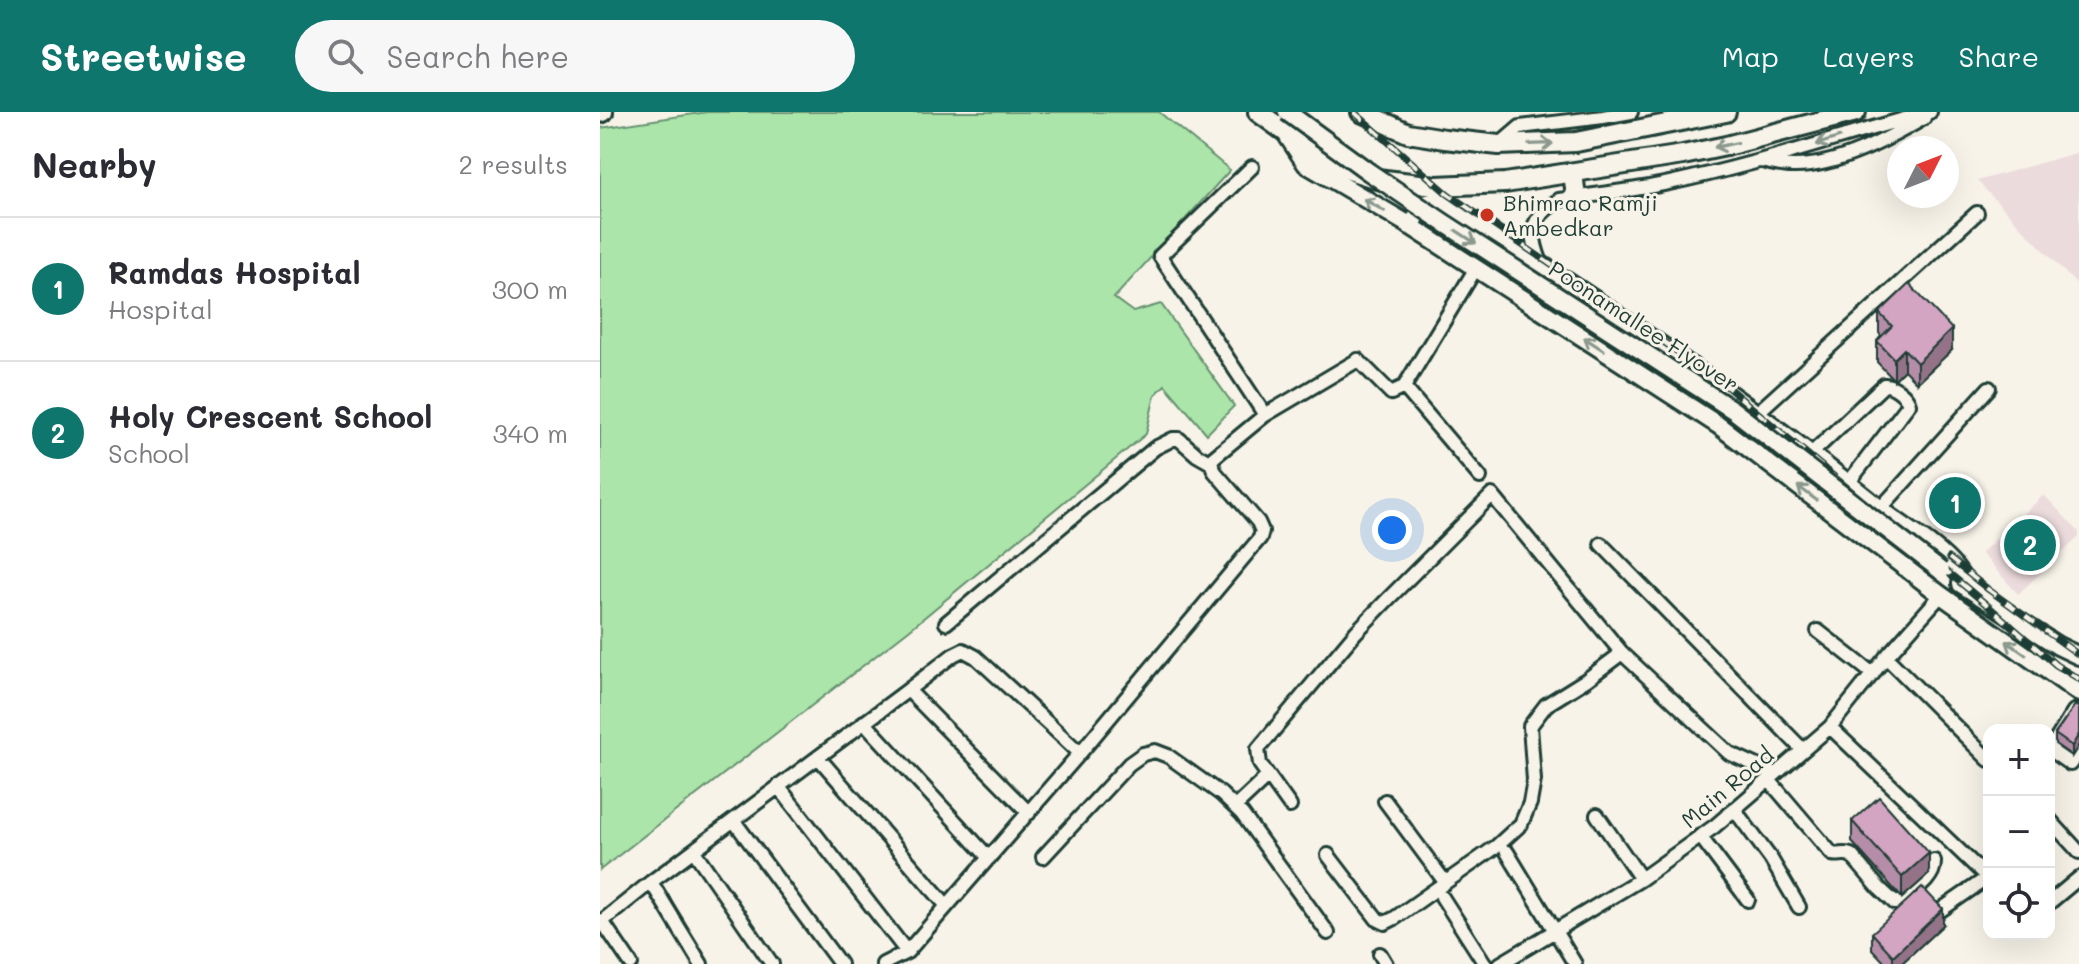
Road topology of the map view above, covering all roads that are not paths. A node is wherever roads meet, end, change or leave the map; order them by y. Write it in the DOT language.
graph roads {
  1 [pos="1258,112"];
  2 [pos="1361,112"];
  3 [pos="1386,112"];
  4 [pos="1631,112"];
  5 [pos="1726,112"];
  6 [pos="1856,112"];
  7 [pos="1932,112"];
  8 [pos="1285,121"];
  9 [pos="1408,133"];
  10 [pos="1499,145"];
  11 [pos="1757,161"];
  12 [pos="1252,167"];
  13 [pos="1573,173"];
  14 [pos="1576,197"];
  15 [pos="1977,213"];
  16 [pos="1410,226"];
  17 [pos="1541,263"];
  18 [pos="1476,268"];
  19 [pos="1404,387"];
  20 [pos="1989,388"];
  21 [pos="1757,413"];
  22 [pos="1265,415"];
  23 [pos="1812,453"];
  24 [pos="1211,463"];
  25 [pos="1480,477"];
  26 [pos="1849,482"];
  27 [pos="1880,509"];
  28 [pos="1601,544"];
  29 [pos="1969,588"];
  30 [pos="1941,595"];
  31 [pos="946,623"];
  32 [pos="1818,631"];
  33 [pos="1622,653"];
  34 [pos="2079,656"];
  35 [pos="1886,657"];
  36 [pos="1873,674"];
  37 [pos="908,690"];
  38 [pos="2079,693"];
  39 [pos="2077,709"];
  40 [pos="864,722"];
  41 [pos="1830,727"];
  42 [pos="1803,750"];
  43 [pos="2079,751"];
  44 [pos="1080,753"];
  45 [pos="1983,754"];
  46 [pos="818,757"];
  47 [pos="1268,776"];
  48 [pos="1772,777"];
  49 [pos="778,786"];
  50 [pos="1385,801"];
  51 [pos="1290,806"];
  52 [pos="1235,807"];
  53 [pos="1734,809"];
  54 [pos="1029,813"];
  55 [pos="1597,815"];
  56 [pos="734,821"];
  57 [pos="2055,830"];
  58 [pos="1700,836"];
  59 [pos="1952,844"];
  60 [pos="694,851"];
  61 [pos="1507,852"];
  62 [pos="2079,852"];
  63 [pos="1921,853"];
  64 [pos="1328,855"];
  65 [pos="1043,857"];
  66 [pos="989,858"];
  67 [pos="1934,861"];
  68 [pos="1983,874"];
  69 [pos="2079,878"];
  70 [pos="1641,879"];
  71 [pos="651,882"];
  72 [pos="1445,882"];
  73 [pos="1983,882"];
  74 [pos="1442,897"];
  75 [pos="2055,898"];
  76 [pos="1748,900"];
  77 [pos="947,906"];
  78 [pos="1799,907"];
  79 [pos="1938,912"];
  80 [pos="601,922"];
  81 [pos="1556,930"];
  82 [pos="1328,933"];
  83 [pos="907,952"];
  84 [pos="631,964"];
  85 [pos="701,964"];
  86 [pos="772,964"];
  87 [pos="840,964"];
  88 [pos="883,964"];
  89 [pos="1485,964"];
  90 [pos="1500,964"];
  91 [pos="1575,964"];
  1 -- 8 [label="highway"];
  2 -- 9 [label="highway"];
  3 -- 9 [label="highway"];
  4 -- 10 [label="street"];
  10 -- 5 [label="highway, one-way"];
  6 -- 13 [label="highway, one-way"];
  7 -- 11 [label="street, one-way"];
  7 -- 11 [label="street"];
  8 -- 13 [label="highway"];
  16 -- 8 [label="main road, one-way"];
  8 -- 29 [label="main road, Poonamallee Flyover, one-way, bridge"];
  9 -- 10 [label="highway"];
  11 -- 14 [label="street"];
  12 -- 22 [label="street"];
  13 -- 14 [label="highway"];
  14 -- 17 [label="street"];
  15 -- 21 [label="street"];
  16 -- 17 [label="main road"];
  16 -- 18 [label="main road"];
  17 -- 21 [label="main road"];
  18 -- 19 [label="street"];
  30 -- 18 [label="main road, one-way"];
  19 -- 22 [label="street"];
  19 -- 25 [label="street"];
  20 -- 27 [label="street"];
  21 -- 23 [label="main road"];
  22 -- 24 [label="street"];
  23 -- 26 [label="main road"];
  23 -- 26 [label="street"];
  24 -- 31 [label="street"];
  24 -- 44 [label="street"];
  26 -- 27 [label="main road"];
  27 -- 29 [label="main road"];
  28 -- 42 [label="street"];
  29 -- 34 [label="main road, Poonamallee Flyover"];
  30 -- 35 [label="street, Main Road"];
  38 -- 30 [label="main road, one-way"];
  32 -- 36 [label="street"];
  33 -- 47 [label="street"];
  33 -- 48 [label="street"];
  33 -- 72 [label="street"];
  35 -- 36 [label="street, Main Road"];
  35 -- 45 [label="street"];
  36 -- 41 [label="street, Main Road"];
  37 -- 40 [label="street"];
  37 -- 44 [label="street"];
  37 -- 54 [label="street"];
  39 -- 43 [label="street"];
  40 -- 46 [label="street"];
  40 -- 66 [label="street"];
  41 -- 42 [label="street, Main Road"];
  41 -- 59 [label="street"];
  42 -- 48 [label="street, Main Road"];
  44 -- 54 [label="street"];
  46 -- 49 [label="street"];
  46 -- 77 [label="street"];
  47 -- 51 [label="street"];
  47 -- 52 [label="street"];
  48 -- 53 [label="street, Main Road"];
  48 -- 67 [label="street"];
  49 -- 56 [label="street"];
  49 -- 83 [label="street"];
  50 -- 72 [label="street"];
  52 -- 65 [label="street"];
  52 -- 82 [label="street"];
  53 -- 58 [label="street, Main Road"];
  53 -- 78 [label="street"];
  54 -- 66 [label="street"];
  55 -- 70 [label="street"];
  56 -- 60 [label="street"];
  56 -- 87 [label="street"];
  57 -- 62 [label="street"];
  58 -- 70 [label="street, Main Road"];
  58 -- 76 [label="street"];
  59 -- 67 [label="street"];
  59 -- 68 [label="street"];
  60 -- 71 [label="street"];
  60 -- 86 [label="street"];
  61 -- 81 [label="street"];
  63 -- 67 [label="street"];
  64 -- 72 [label="street"];
  66 -- 77 [label="street"];
  69 -- 75 [label="street"];
  70 -- 81 [label="street, Main Road"];
  71 -- 80 [label="street"];
  71 -- 85 [label="street"];
  73 -- 79 [label="street"];
  74 -- 89 [label="street"];
  77 -- 83 [label="street"];
  80 -- 84 [label="street"];
  81 -- 90 [label="street, Main Road"];
  81 -- 91 [label="street"];
  83 -- 88 [label="street"];
}
